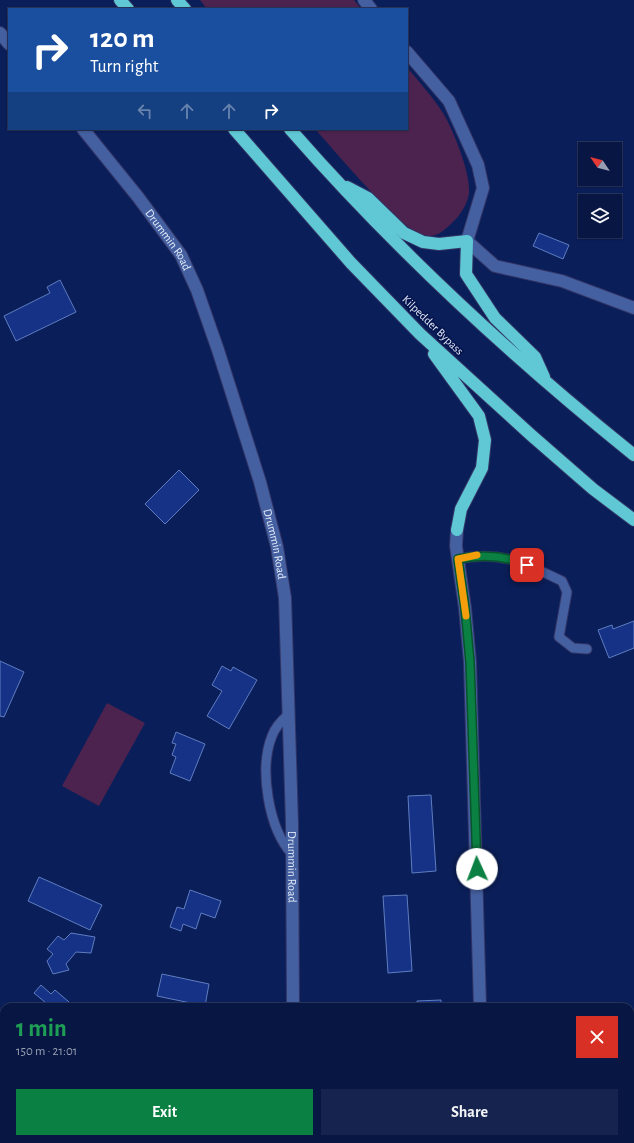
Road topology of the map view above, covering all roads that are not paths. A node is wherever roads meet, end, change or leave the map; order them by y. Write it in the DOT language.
graph roads {
  1 [pos="120,0"];
  2 [pos="177,0"];
  3 [pos="364,0"];
  4 [pos="127,8"];
  5 [pos="184,8"];
  6 [pos="370,8"];
  7 [pos="0,33"];
  8 [pos="8,43"];
  9 [pos="408,53"];
  10 [pos="84,130"];
  11 [pos="235,130"];
  12 [pos="291,130"];
  13 [pos="337,182"];
  14 [pos="467,241"];
  15 [pos="634,308"];
  16 [pos="420,334"];
  17 [pos="547,384"];
  18 [pos="634,455"];
  19 [pos="634,520"];
  20 [pos="457,530"];
  21 [pos="458,559"];
  22 [pos="587,649"];
  23 [pos="289,714"];
  24 [pos="292,854"];
  25 [pos="293,1003"];
  26 [pos="480,1003"];
  1 -- 4 [label="highway"];
  2 -- 5 [label="highway"];
  3 -- 6 [label="street"];
  7 -- 8 [label="street"];
  9 -- 14 [label="street"];
  10 -- 23 [label="street, Drummin Road"];
  11 -- 16 [label="highway, Kilpedder Bypass"];
  12 -- 13 [label="highway"];
  13 -- 14 [label="highway"];
  13 -- 17 [label="highway"];
  14 -- 15 [label="street"];
  14 -- 17 [label="highway"];
  16 -- 19 [label="highway, Kilpedder Bypass"];
  16 -- 20 [label="highway"];
  17 -- 18 [label="highway"];
  20 -- 21 [label="street"];
  21 -- 22 [label="lane"];
  21 -- 26 [label="street"];
  23 -- 24 [label="street, Drummin Road"];
  23 -- 24 [label="lane"];
  24 -- 25 [label="street, Drummin Road"];
}
